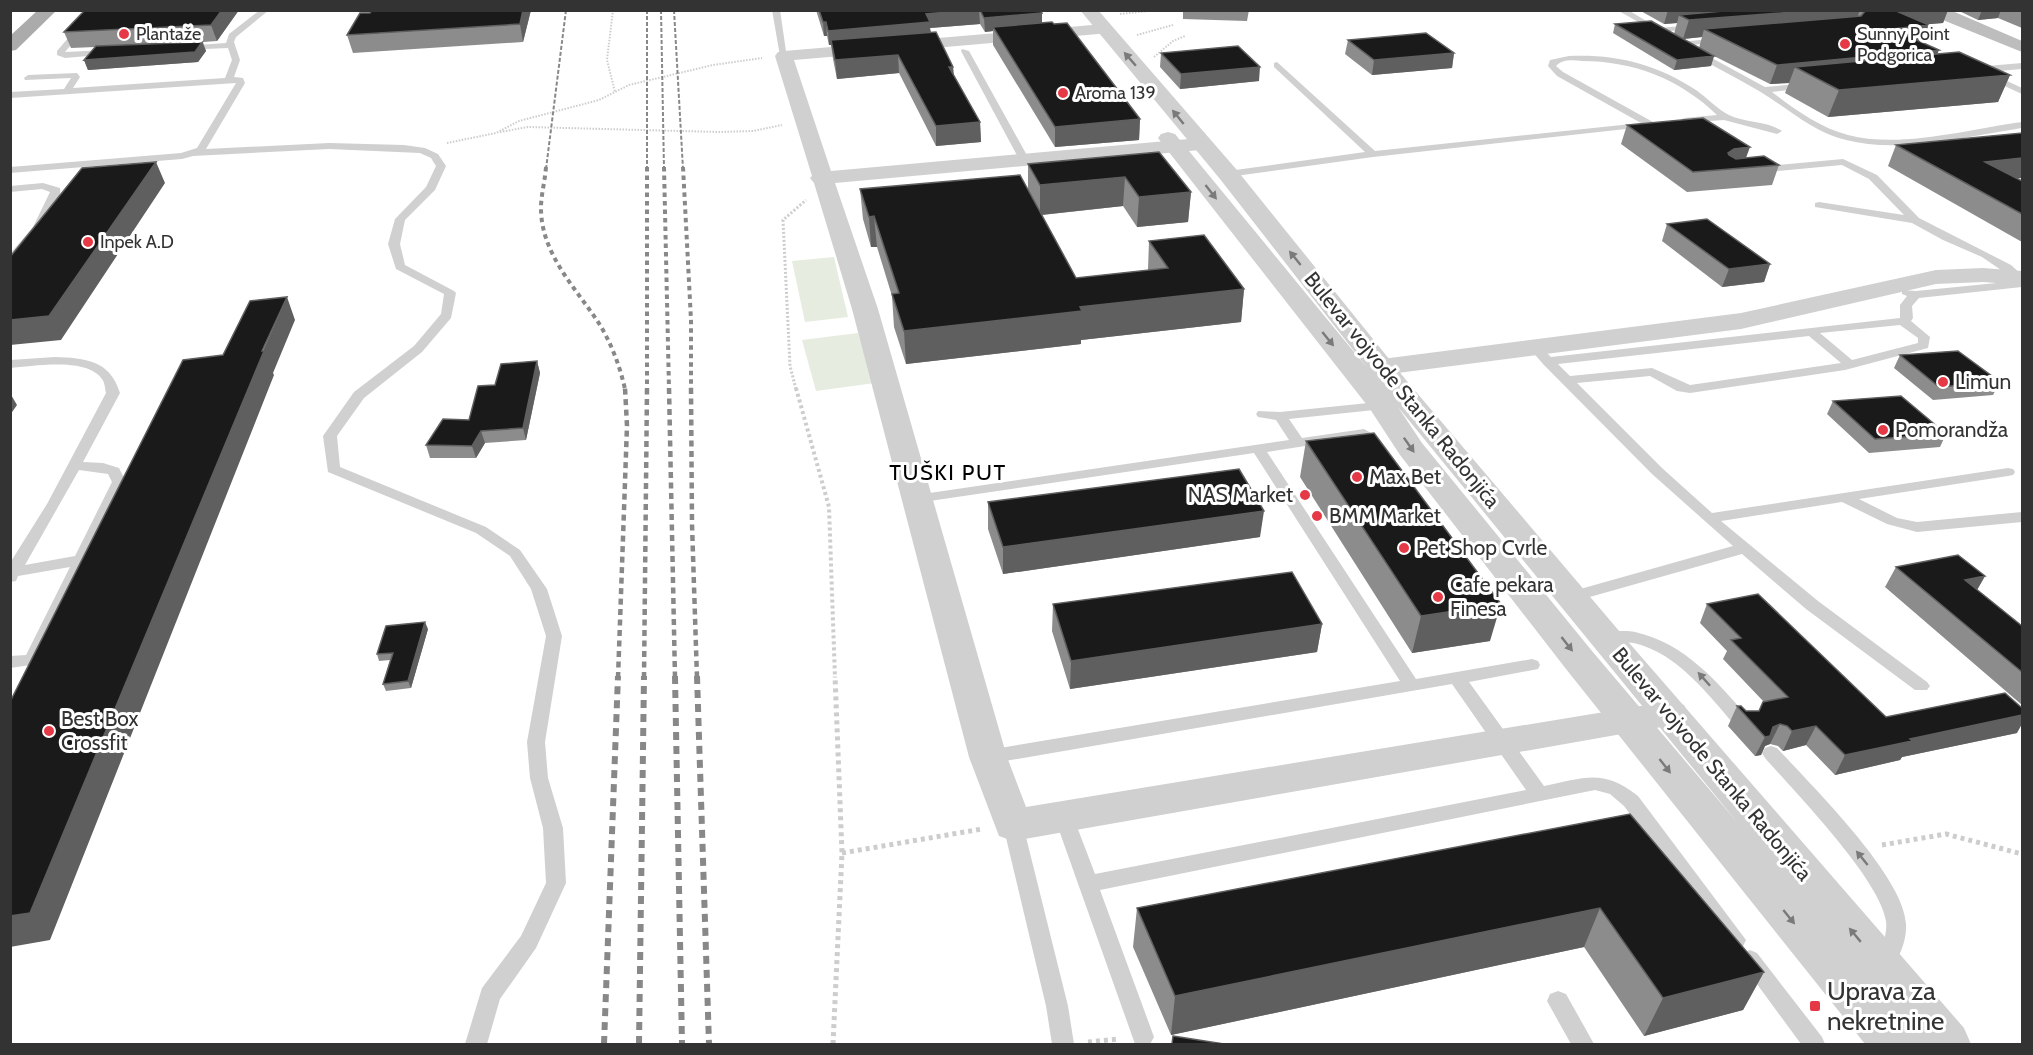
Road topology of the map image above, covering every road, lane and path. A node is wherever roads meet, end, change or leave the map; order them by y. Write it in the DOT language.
graph roads {
  1 [pos="25,10"];
  2 [pos="49,10"];
  3 [pos="97,10"];
  4 [pos="265,10"];
  5 [pos="613,10"];
  6 [pos="776,10"];
  7 [pos="1158,10"];
  8 [pos="1621,10"];
  9 [pos="1934,10"];
  10 [pos="10,23"];
  11 [pos="1173,25"];
  12 [pos="1091,26"];
  13 [pos="1702,27"];
  14 [pos="1657,30"];
  15 [pos="1185,36"];
  16 [pos="1726,40"];
  17 [pos="1680,44"];
  18 [pos="231,45"];
  19 [pos="10,46"];
  20 [pos="2022,47"];
  21 [pos="172,48"];
  22 [pos="965,51"];
  23 [pos="112,52"];
  24 [pos="784,56"];
  25 [pos="1277,65"];
  26 [pos="2022,66"];
  27 [pos="1976,70"];
  28 [pos="1123,71"];
  29 [pos="1964,71"];
  30 [pos="28,78"];
  31 [pos="230,80"];
  32 [pos="1822,83"];
  33 [pos="1764,90"];
  34 [pos="2022,91"];
  35 [pos="66,92"];
  36 [pos="615,92"];
  37 [pos="10,95"];
  38 [pos="1724,117"];
  39 [pos="803,118"];
  40 [pos="1661,123"];
  41 [pos="2022,125"];
  42 [pos="1777,130"];
  43 [pos="496,133"];
  44 [pos="1178,139"];
  45 [pos="404,148"];
  46 [pos="195,153"];
  47 [pos="1373,154"];
  48 [pos="1024,159"];
  49 [pos="10,170"];
  50 [pos="1740,172"];
  51 [pos="1228,174"];
  52 [pos="824,185"];
  53 [pos="10,189"];
  54 [pos="1819,205"];
  55 [pos="1915,220"];
  56 [pos="10,259"];
  57 [pos="2021,280"];
  58 [pos="1903,291"];
  59 [pos="1903,321"];
  60 [pos="1812,331"];
  61 [pos="1541,355"];
  62 [pos="10,364"];
  63 [pos="1850,364"];
  64 [pos="1382,367"];
  65 [pos="1567,380"];
  66 [pos="1396,404"];
  67 [pos="1263,414"];
  68 [pos="1280,416"];
  69 [pos="1364,433"];
  70 [pos="1298,443"];
  71 [pos="1258,448"];
  72 [pos="74,466"];
  73 [pos="2008,472"];
  74 [pos="916,499"];
  75 [pos="1847,499"];
  76 [pos="2022,517"];
  77 [pos="1709,518"];
  78 [pos="1744,548"];
  79 [pos="80,560"];
  80 [pos="11,574"];
  81 [pos="1572,597"];
  82 [pos="1606,637"];
  83 [pos="32,660"];
  84 [pos="10,662"];
  85 [pos="1532,664"];
  86 [pos="23,678"];
  87 [pos="1457,678"];
  88 [pos="1411,685"];
  89 [pos="1921,686"];
  90 [pos="1671,714"];
  91 [pos="1629,720"];
  92 [pos="1743,723"];
  93 [pos="1504,742"];
  94 [pos="1771,753"];
  95 [pos="988,757"];
  96 [pos="1540,795"];
  97 [pos="1064,816"];
  98 [pos="1012,825"];
  99 [pos="1855,850"];
  100 [pos="842,853"];
  101 [pos="2022,854"];
  102 [pos="1088,884"];
  103 [pos="1883,968"];
  104 [pos="1557,1001"];
  105 [pos="1143,1037"];
  106 [pos="1883,1042"];
  107 [pos="476,1044"];
  108 [pos="832,1044"];
  109 [pos="1063,1044"];
  110 [pos="1583,1044"];
  111 [pos="1814,1044"];
  112 [pos="1947,1044"];
  1 -- 10 [label="main road"];
  2 -- 19 [label="main road"];
  3 -- 23 [label="lane"];
  4 -- 18 [label="lane"];
  5 -- 36 [label="path"];
  6 -- 24 [label="lane"];
  7 -- 12 [label="path"];
  8 -- 14 [label="lane"];
  9 -- 20 [label="main road"];
  11 -- 12 [label="path"];
  12 -- 24 [label="street"];
  28 -- 12 [label="street, Bulevar vojvode Stanka Radonjića, one-way"];
  13 -- 14 [label="lane"];
  14 -- 17 [label="lane"];
  15 -- 28 [label="path"];
  16 -- 17 [label="lane"];
  17 -- 33 [label="lane"];
  18 -- 21 [label="lane"];
  18 -- 31 [label="lane"];
  22 -- 48 [label="lane"];
  24 -- 36 [label="path"];
  24 -- 39 [label="street"];
  25 -- 47 [label="lane"];
  26 -- 27 [label="lane"];
  27 -- 29 [label="lane"];
  27 -- 34 [label="lane"];
  44 -- 28 [label="street, Bulevar vojvode Stanka Radonjića, one-way"];
  30 -- 35 [label="lane"];
  31 -- 35 [label="lane"];
  31 -- 46 [label="lane"];
  32 -- 33 [label="lane"];
  33 -- 41 [label="lane"];
  35 -- 37 [label="lane"];
  36 -- 43 [label="path"];
  38 -- 40 [label="lane"];
  38 -- 40 [label="lane"];
  38 -- 42 [label="lane"];
  39 -- 43 [label="path"];
  39 -- 52 [label="street"];
  40 -- 47 [label="lane"];
  43 -- 45 [label="path"];
  44 -- 48 [label="street"];
  44 -- 51 [label="street, Bulevar vojvode Stanka Radonjića"];
  44 -- 66 [label="street, Bulevar vojvode Stanka Radonjića, one-way"];
  45 -- 46 [label="lane"];
  45 -- 107 [label="lane"];
  46 -- 49 [label="lane"];
  47 -- 51 [label="lane"];
  48 -- 52 [label="street"];
  50 -- 55 [label="lane"];
  64 -- 51 [label="street, Bulevar vojvode Stanka Radonjića, one-way"];
  52 -- 74 [label="street"];
  52 -- 100 [label="path"];
  53 -- 56 [label="lane"];
  54 -- 55 [label="lane"];
  55 -- 57 [label="lane"];
  57 -- 58 [label="street"];
  58 -- 59 [label="lane"];
  58 -- 61 [label="street"];
  59 -- 60 [label="lane"];
  59 -- 63 [label="lane"];
  60 -- 61 [label="lane"];
  60 -- 63 [label="lane"];
  61 -- 64 [label="street"];
  61 -- 65 [label="lane"];
  62 -- 72 [label="lane"];
  63 -- 65 [label="lane"];
  64 -- 66 [label="street, Bulevar vojvode Stanka Radonjića"];
  65 -- 77 [label="lane"];
  66 -- 68 [label="lane"];
  66 -- 81 [label="street, Bulevar vojvode Stanka Radonjića"];
  66 -- 91 [label="street, Bulevar vojvode Stanka Radonjića, one-way"];
  67 -- 68 [label="lane"];
  68 -- 70 [label="lane"];
  69 -- 70 [label="lane"];
  70 -- 71 [label="lane"];
  71 -- 74 [label="lane"];
  71 -- 88 [label="lane"];
  72 -- 79 [label="lane"];
  72 -- 80 [label="lane"];
  73 -- 75 [label="lane"];
  74 -- 95 [label="street"];
  75 -- 76 [label="lane"];
  75 -- 77 [label="lane"];
  77 -- 78 [label="lane"];
  78 -- 81 [label="lane"];
  78 -- 89 [label="lane"];
  79 -- 80 [label="lane"];
  79 -- 83 [label="lane"];
  81 -- 82 [label="street, Bulevar vojvode Stanka Radonjića"];
  82 -- 90 [label="street, Bulevar vojvode Stanka Radonjića"];
  92 -- 82 [label="lane, one-way"];
  83 -- 84 [label="lane"];
  83 -- 86 [label="lane"];
  85 -- 87 [label="lane"];
  87 -- 88 [label="lane"];
  87 -- 93 [label="lane"];
  88 -- 95 [label="lane"];
  90 -- 91 [label="street"];
  103 -- 90 [label="street, Bulevar vojvode Stanka Radonjića, one-way"];
  91 -- 93 [label="street"];
  91 -- 106 [label="street, Bulevar vojvode Stanka Radonjića, one-way"];
  93 -- 96 [label="lane"];
  93 -- 97 [label="street"];
  94 -- 99 [label="lane"];
  95 -- 98 [label="street"];
  96 -- 102 [label="lane"];
  96 -- 111 [label="lane"];
  97 -- 98 [label="street"];
  97 -- 102 [label="lane"];
  98 -- 100 [label="path"];
  98 -- 109 [label="lane"];
  99 -- 101 [label="path"];
  103 -- 99 [label="lane, one-way"];
  100 -- 108 [label="path"];
  102 -- 105 [label="lane"];
  103 -- 112 [label="street, Bulevar vojvode Stanka Radonjića"];
  104 -- 110 [label="lane"];
}
